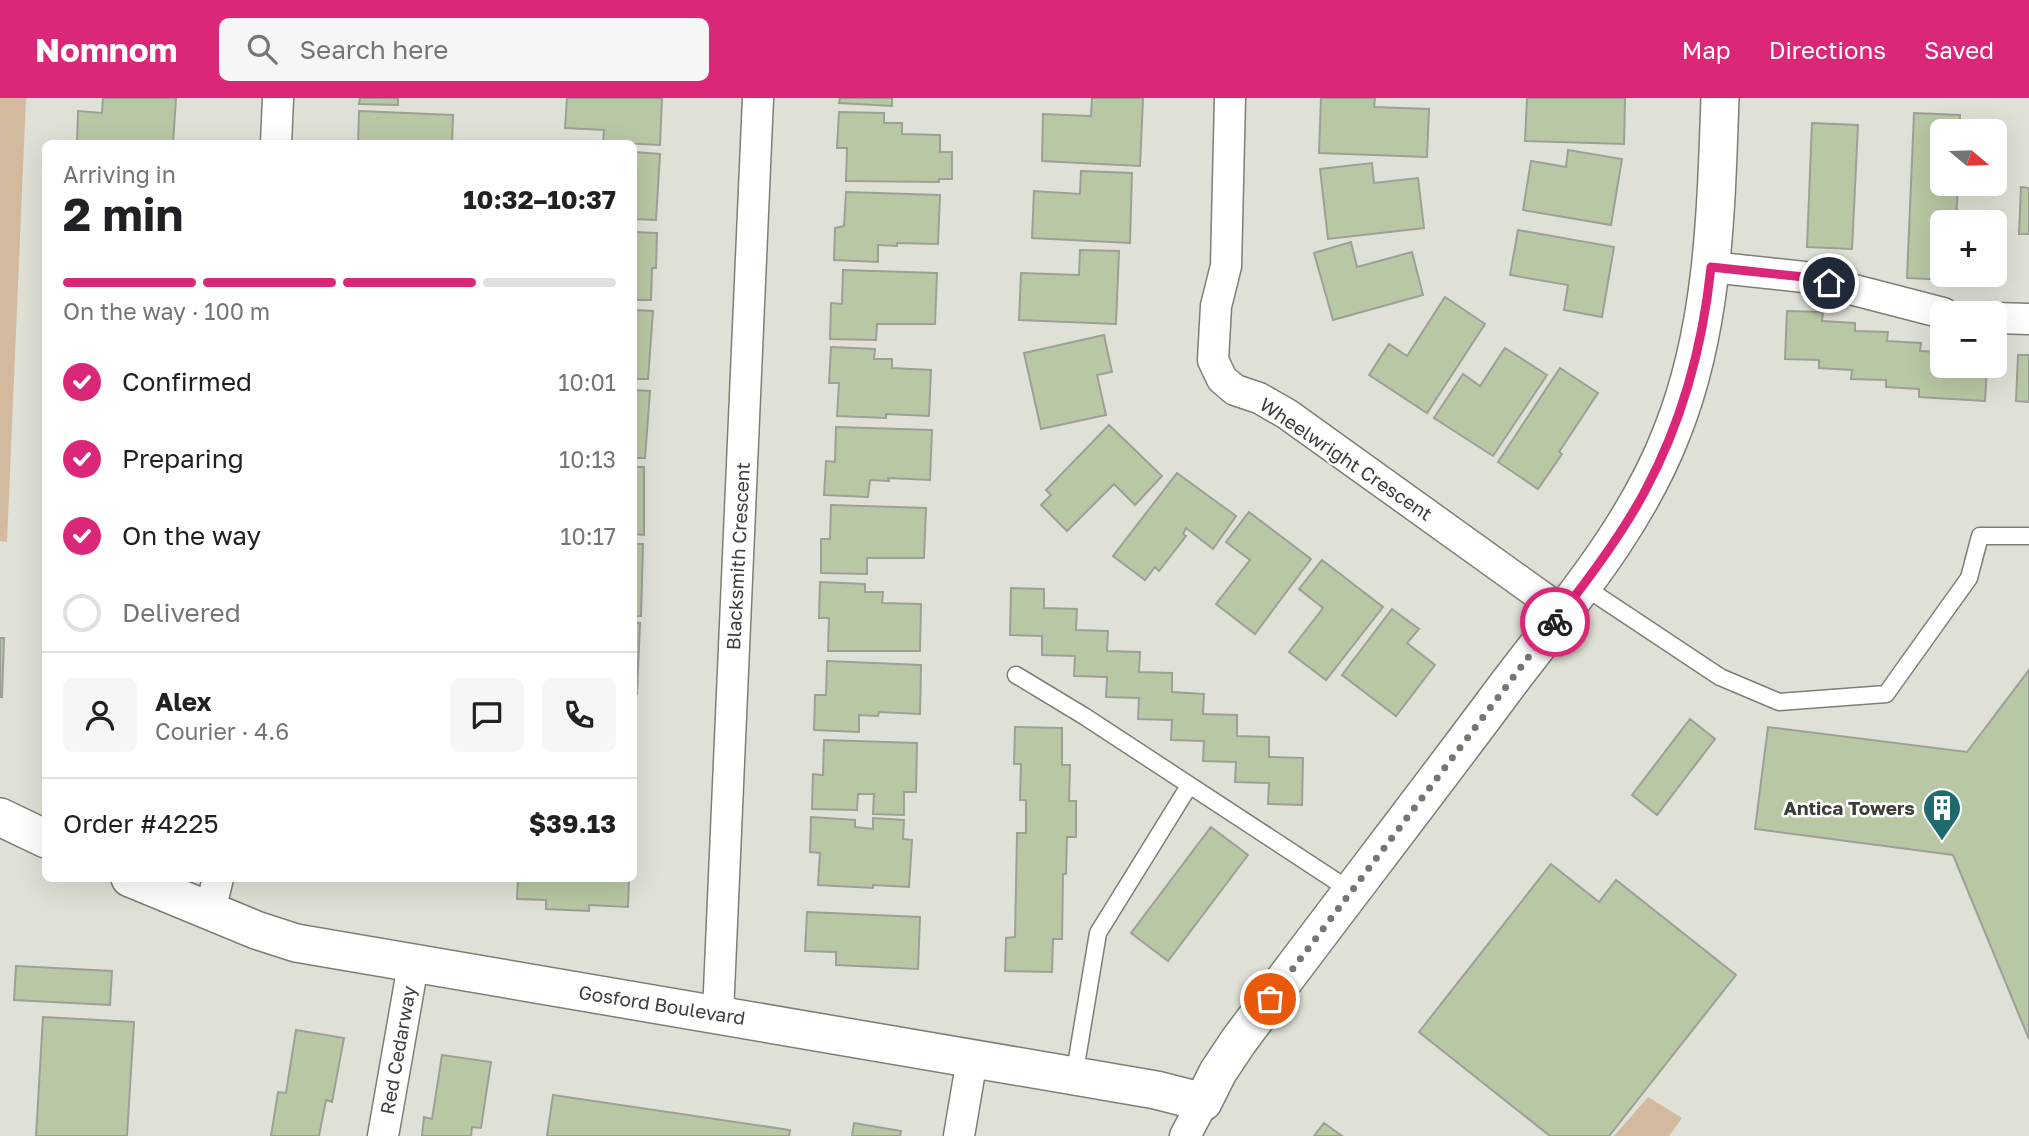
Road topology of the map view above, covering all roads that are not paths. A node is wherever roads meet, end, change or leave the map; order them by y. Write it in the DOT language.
graph roads {
  1 [pos="278,98"];
  2 [pos="758,98"];
  3 [pos="1230,98"];
  4 [pos="1720,98"];
  5 [pos="276,140"];
  6 [pos="1711,267"];
  7 [pos="1930,310"];
  8 [pos="2007,318"];
  9 [pos="2029,319"];
  10 [pos="2029,536"];
  11 [pos="1573,599"];
  12 [pos="1016,675"];
  13 [pos="1189,786"];
  14 [pos="0,817"];
  15 [pos="42,837"];
  16 [pos="150,882"];
  17 [pos="1350,891"];
  18 [pos="214,895"];
  19 [pos="413,965"];
  20 [pos="718,1014"];
  21 [pos="972,1059"];
  22 [pos="1074,1077"];
  23 [pos="1203,1101"];
  24 [pos="383,1136"];
  25 [pos="959,1136"];
  26 [pos="1185,1136"];
  1 -- 5 [label="street"];
  2 -- 20 [label="street, Blacksmith Crescent"];
  3 -- 11 [label="street, Wheelwright Crescent"];
  4 -- 6 [label="street"];
  6 -- 7 [label="street"];
  6 -- 11 [label="street"];
  8 -- 9 [label="street"];
  10 -- 11 [label="lane"];
  11 -- 17 [label="street"];
  12 -- 13 [label="lane"];
  13 -- 17 [label="lane"];
  13 -- 22 [label="lane"];
  14 -- 15 [label="street"];
  16 -- 18 [label="street, Gosford Boulevard"];
  17 -- 23 [label="street"];
  18 -- 19 [label="street, Gosford Boulevard"];
  19 -- 20 [label="street, Gosford Boulevard"];
  19 -- 24 [label="street, Red Cedarway"];
  20 -- 21 [label="street, Gosford Boulevard"];
  21 -- 22 [label="street, Gosford Boulevard"];
  21 -- 25 [label="street"];
  22 -- 23 [label="street, Gosford Boulevard"];
  23 -- 26 [label="street"];
}
